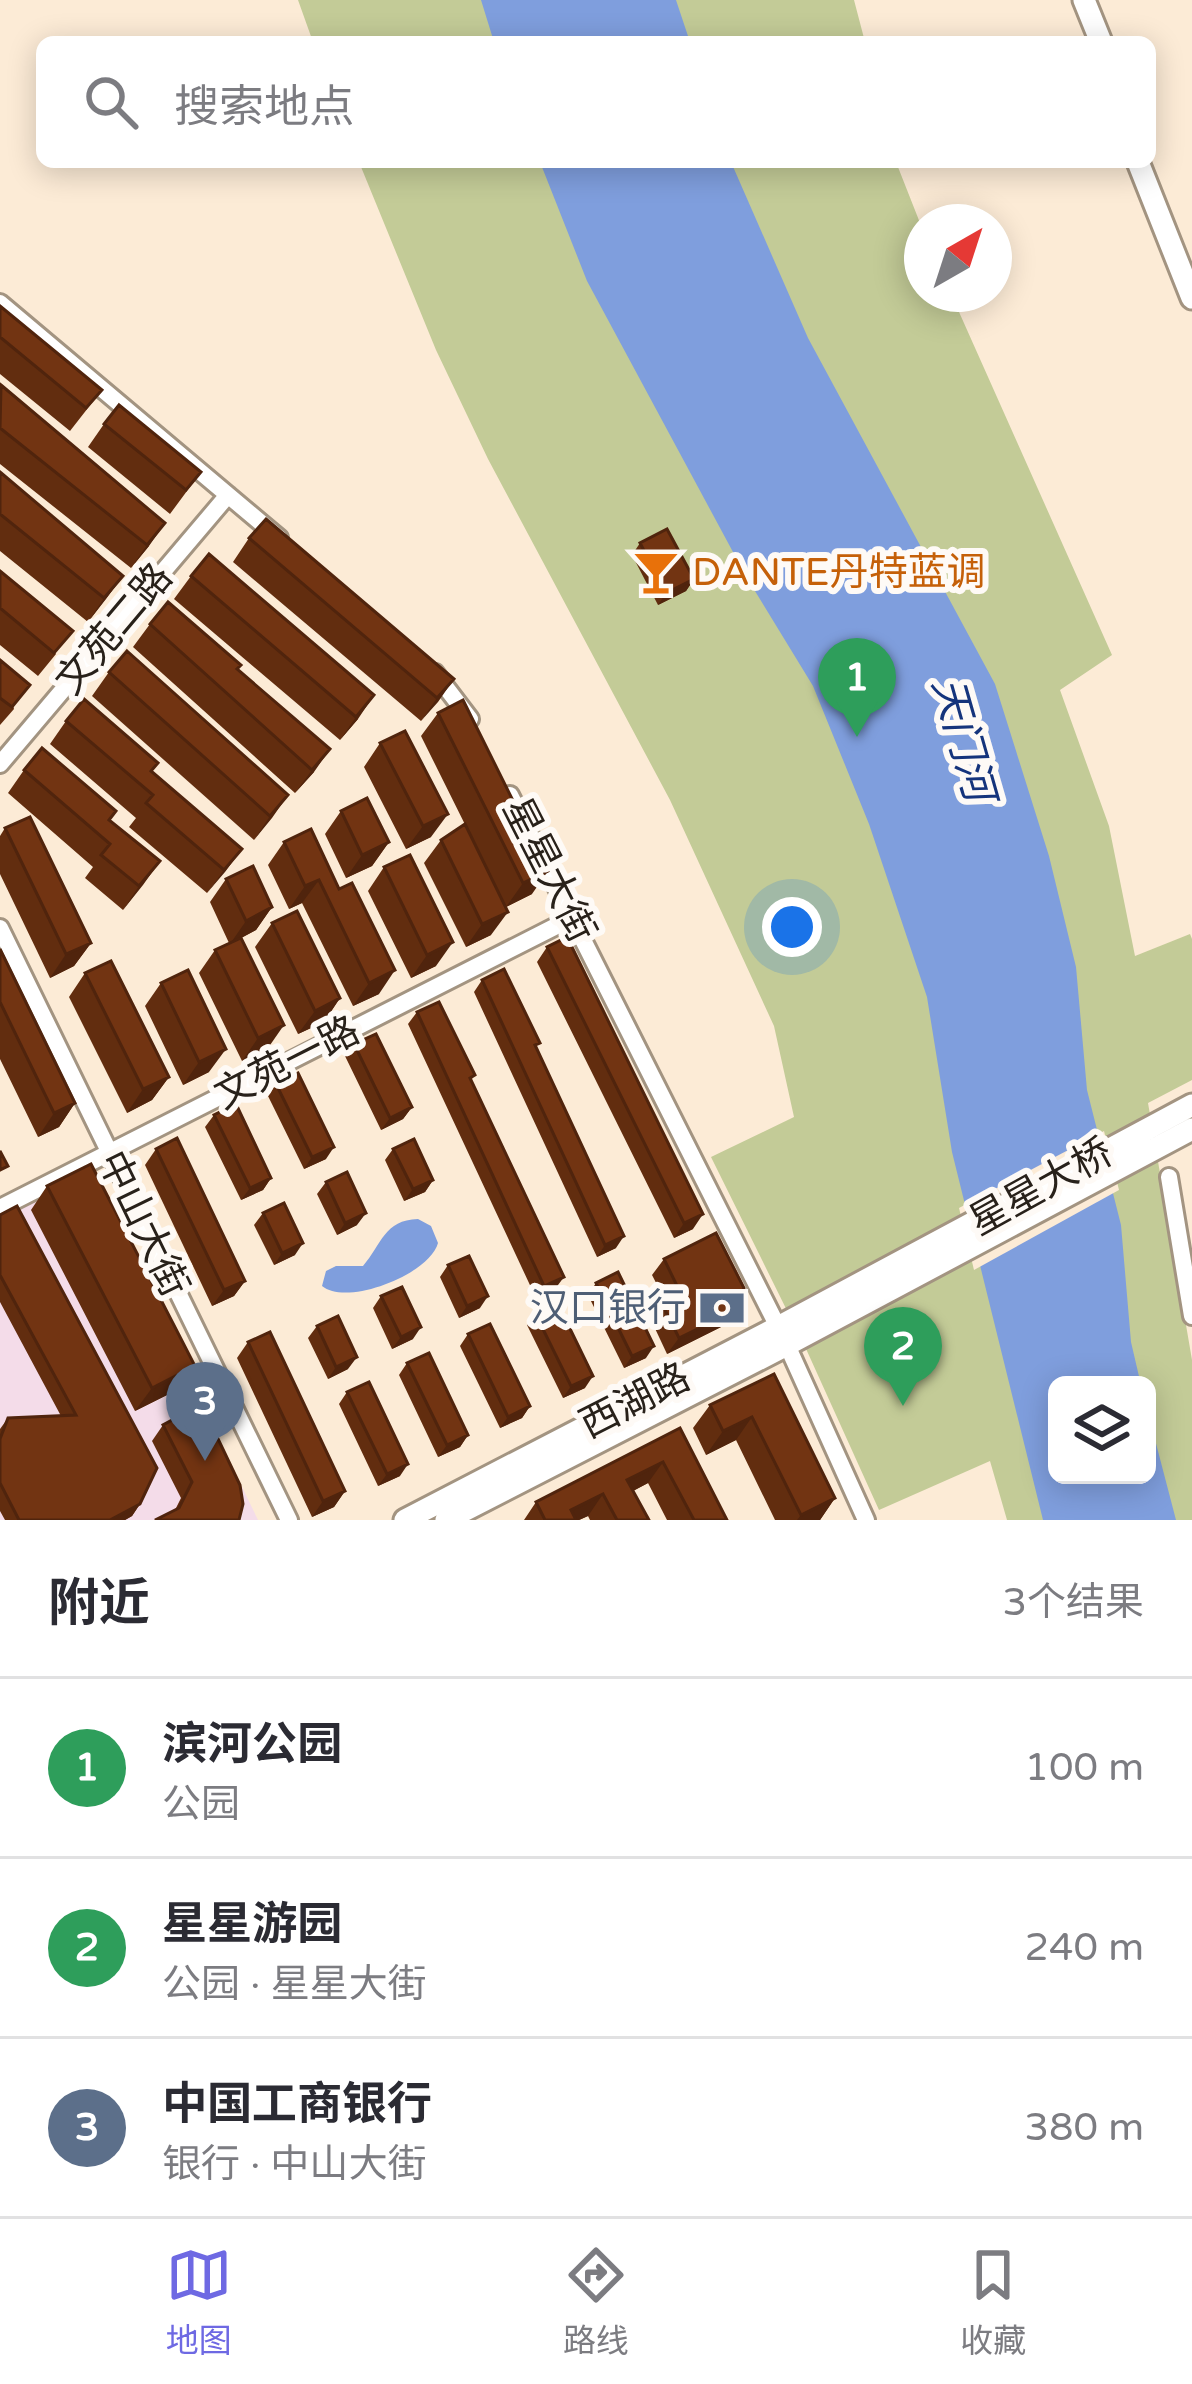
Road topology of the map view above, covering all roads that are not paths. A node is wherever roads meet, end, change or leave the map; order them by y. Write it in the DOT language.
graph roads {
  1 [pos="1073,0"];
  2 [pos="1084,0"];
  3 [pos="1088,36"];
  4 [pos="1099,36"];
  5 [pos="1140,168"];
  6 [pos="1151,168"];
  7 [pos="1192,268"];
  8 [pos="1192,298"];
  9 [pos="0,303"];
  10 [pos="228,495"];
  11 [pos="300,556"];
  12 [pos="426,663"];
  13 [pos="479,737"];
  14 [pos="0,764"];
  15 [pos="500,777"];
  16 [pos="574,917"];
  17 [pos="0,928"];
  18 [pos="1192,1105"];
  19 [pos="1192,1129"];
  20 [pos="1157,1135"];
  21 [pos="109,1154"];
  22 [pos="1169,1177"];
  23 [pos="0,1208"];
  24 [pos="931,1257"];
  25 [pos="1192,1316"];
  26 [pos="782,1336"];
  27 [pos="289,1520"];
  28 [pos="406,1520"];
  29 [pos="446,1520"];
  30 [pos="866,1520"];
  1 -- 3 [label="main road"];
  2 -- 4 [label="main road"];
  5 -- 8 [label="main road"];
  6 -- 7 [label="main road"];
  9 -- 10 [label="street"];
  10 -- 11 [label="street"];
  10 -- 14 [label="street, 文苑二路"];
  12 -- 13 [label="street"];
  15 -- 16 [label="street, 星星大街"];
  16 -- 21 [label="street, 文苑一路"];
  16 -- 26 [label="street, 星星大街"];
  17 -- 21 [label="street, 中山大街"];
  18 -- 20 [label="main road"];
  19 -- 20 [label="main road"];
  20 -- 24 [label="main road, 星星大桥"];
  21 -- 23 [label="street, 文苑一路"];
  21 -- 27 [label="street, 中山大街"];
  22 -- 25 [label="street"];
  24 -- 26 [label="main road, 西湖路"];
  26 -- 28 [label="main road, 西湖路"];
  26 -- 29 [label="main road, 西湖路"];
  26 -- 30 [label="street, 星星大街"];
}
